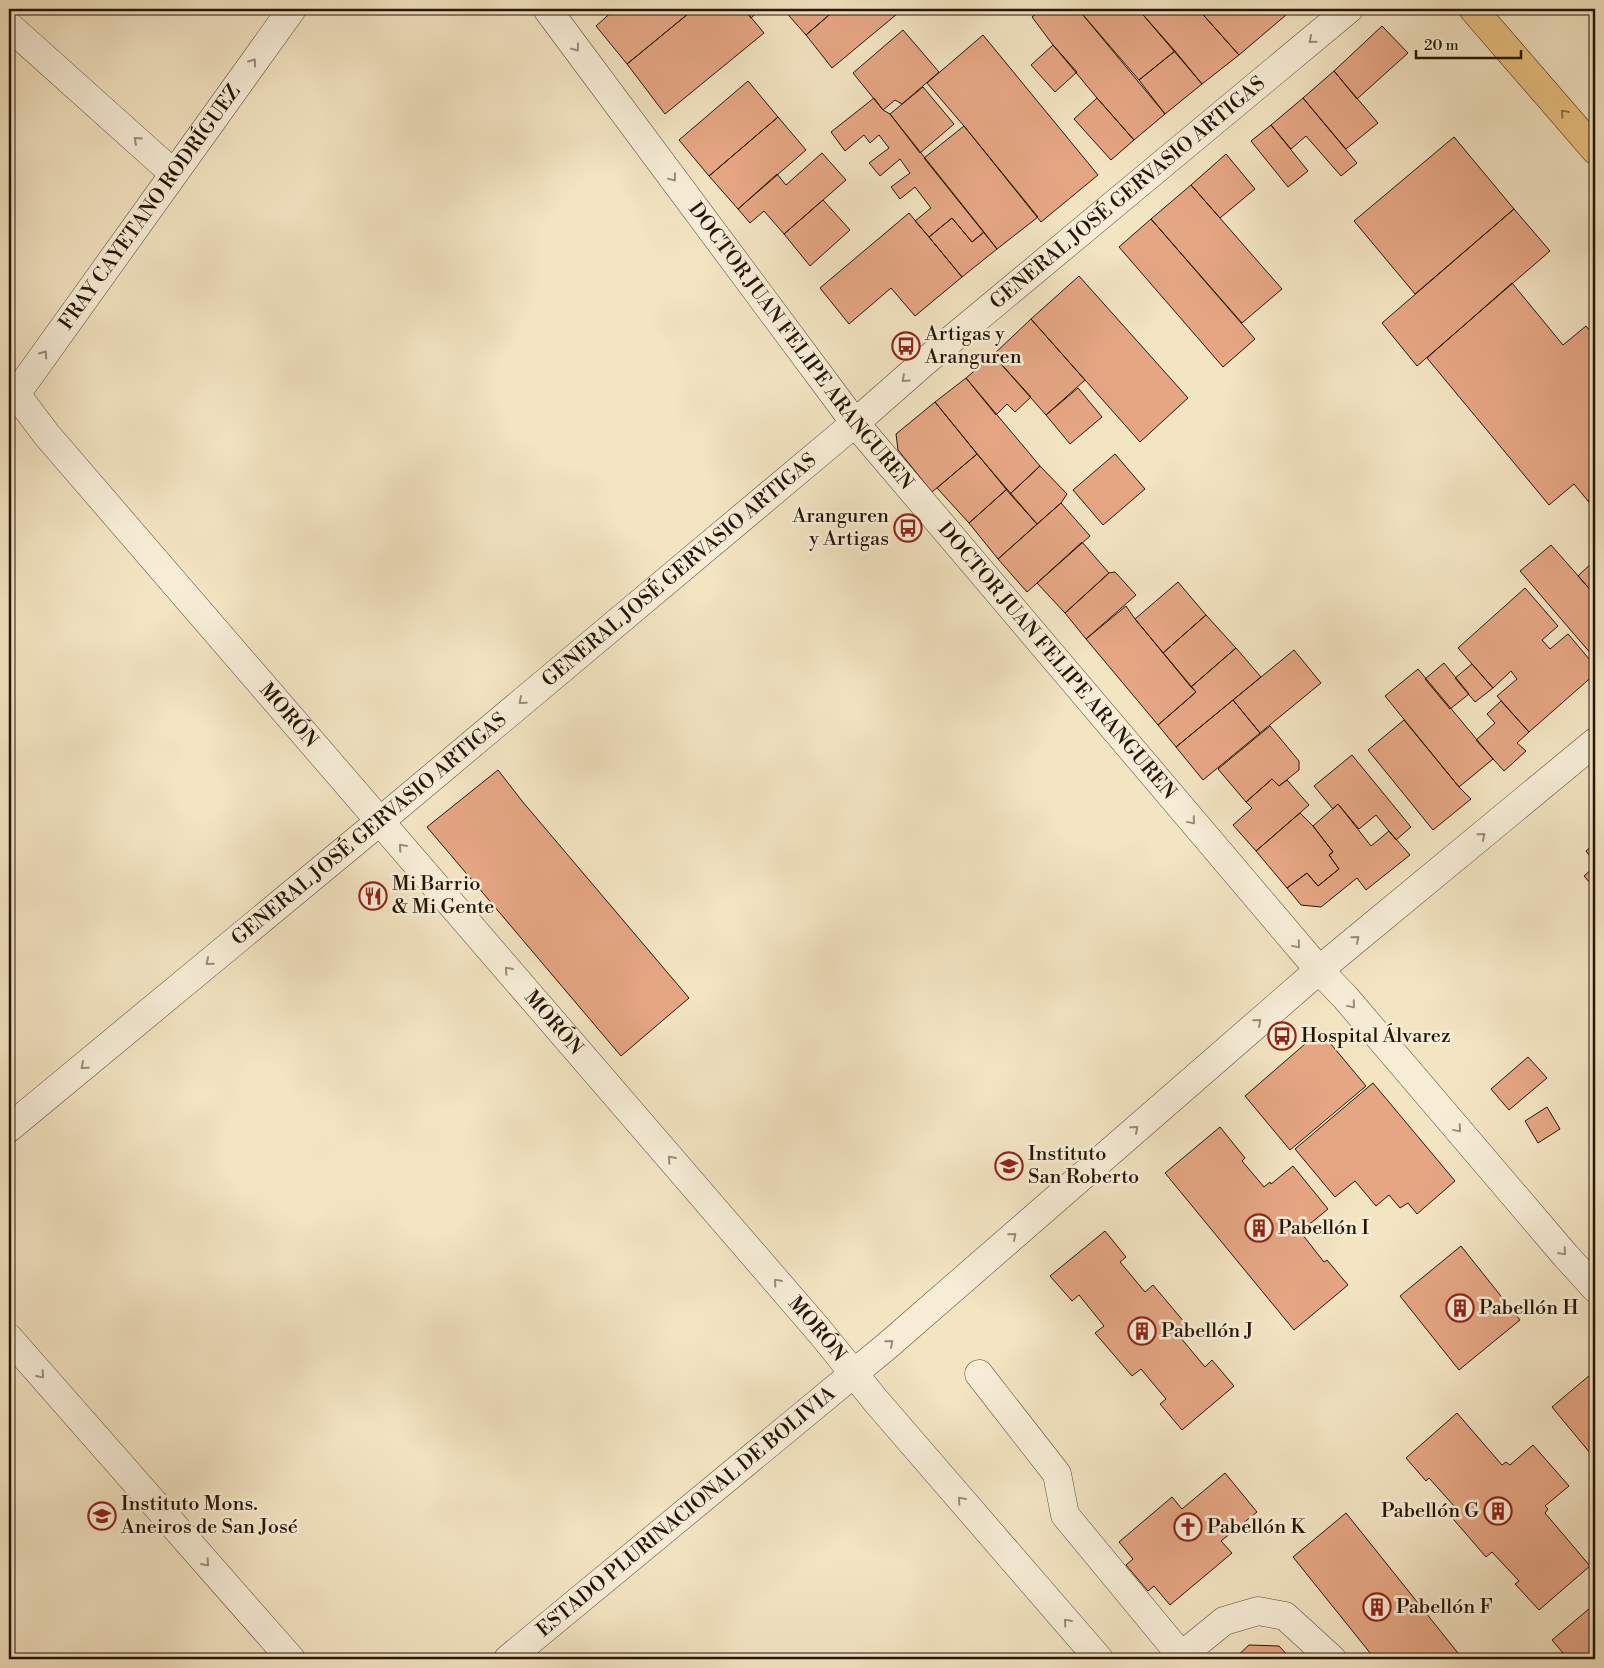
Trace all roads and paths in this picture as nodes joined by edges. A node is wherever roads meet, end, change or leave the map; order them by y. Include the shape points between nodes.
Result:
1 (292, 9) edge
2 (547, 9) edge
3 (1349, 9) edge
4 (1473, 9) edge
5 (9, 26) edge
6 (1595, 150) edge
7 (173, 173) junction
8 (11, 394) edge
9 (855, 423) junction
10 (1595, 742) edge
11 (379, 822) junction
12 (1319, 970) junction
13 (9, 1128) edge
14 (1595, 1288) edge
15 (9, 1338) edge
16 (853, 1374) junction
17 (979, 1374) dead end
18 (1182, 1658) edge
19 (291, 1659) edge
20 (508, 1659) edge
21 (1099, 1659) edge
22 (1332, 1659) edge

7 -> 1 street, FRAY CAYETANO RODRÍGUEZ
2 -> 9 street, DOCTOR JUAN FELIPE ARANGUREN
3 -> 9 street, GENERAL JOSÉ GERVASIO ARTIGAS
6 -> 4 main road
7 -> 5 street
8 -> 7 street, FRAY CAYETANO RODRÍGUEZ
8 - 11 street, MORÓN
9 -> 11 street, GENERAL JOSÉ GERVASIO ARTIGAS
9 -> 12 street, DOCTOR JUAN FELIPE ARANGUREN
12 -> 10 street, ESTADO PLURINACIONAL DE BOLIVIA
11 -> 13 street, GENERAL JOSÉ GERVASIO ARTIGAS
16 -> 11 street, MORÓN
12 -> 14 street, DOCTOR JUAN FELIPE ARANGUREN
16 -> 12 street, ESTADO PLURINACIONAL DE BOLIVIA
15 -> 19 street
16 - 20 street, ESTADO PLURINACIONAL DE BOLIVIA
21 -> 16 street, MORÓN
17 - 18 street via 1057,1474 1066,1515
18 - 22 street via 1224,1621 1258,1611 1285,1616

